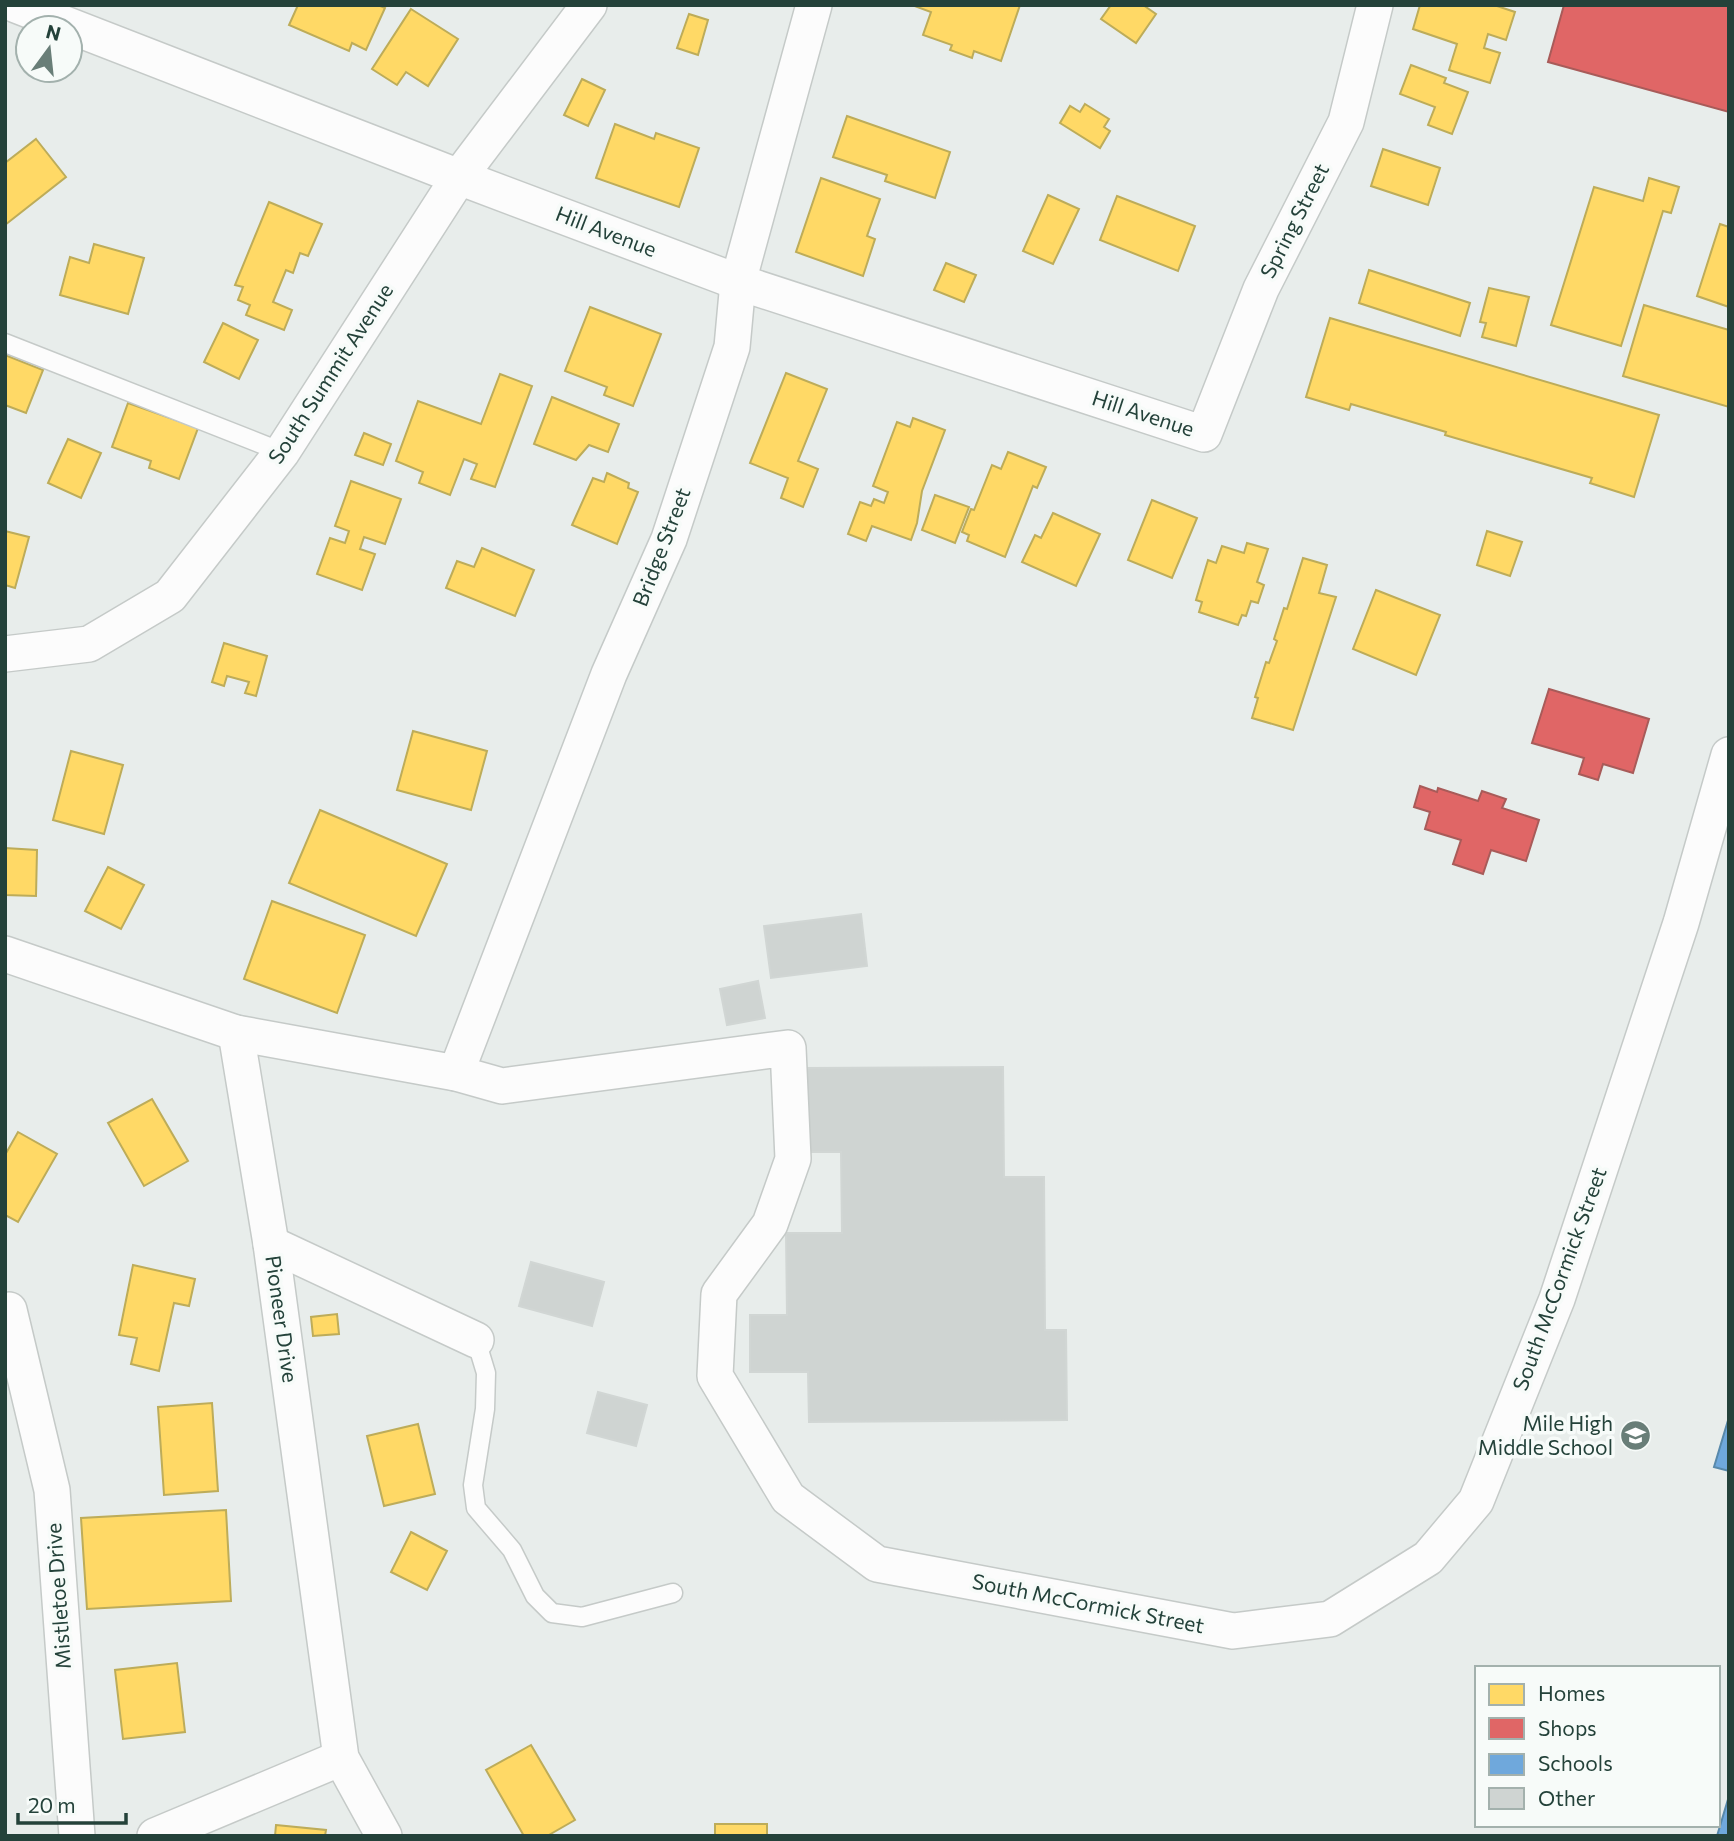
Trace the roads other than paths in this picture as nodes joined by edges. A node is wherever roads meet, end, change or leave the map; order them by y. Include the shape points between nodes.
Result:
1 (16, 5) edge
2 (589, 5) edge
3 (814, 5) edge
4 (1375, 5) edge
5 (459, 177) junction
6 (738, 282) junction
7 (5, 343) edge
8 (1204, 434) joint
9 (282, 452) junction
10 (6, 655) edge
11 (1729, 755) edge
12 (5, 954) edge
13 (236, 1033) junction
14 (456, 1073) junction
15 (271, 1244) junction
16 (9, 1310) dead end
17 (476, 1340) joint
18 (673, 1593) dead end
19 (341, 1758) junction
20 (77, 1836) edge
21 (155, 1836) edge
22 (384, 1836) edge

1 - 5 street, Hill Avenue
2 - 5 street, South Summit Avenue
3 - 6 street, Bridge Street
4 - 8 street, Spring Street via 1346,121 1261,289
5 - 6 street, Hill Avenue
5 - 9 street, South Summit Avenue
6 - 8 street, Hill Avenue
6 - 14 street, Bridge Street via 732,347 669,539 609,674
7 - 9 lane
9 - 10 street, South Summit Avenue via 170,596 89,643
11 - 14 street, South McCormick Street via 1681,923 1561,1287 1476,1501 1428,1558 1330,1619 1233,1632 877,1564 788,1498 715,1376 719,1294 770,1224 793,1159 788,1048 502,1086
12 - 13 street
13 - 14 street
13 - 15 street, Pioneer Drive
15 - 17 street
15 - 19 street, Pioneer Drive
16 - 20 street, Mistletoe Drive via 52,1490
17 - 18 lane via 486,1373 473,1485 476,1508 512,1550 535,1595 552,1613 582,1617
19 - 21 street
19 - 22 street, Pioneer Drive

